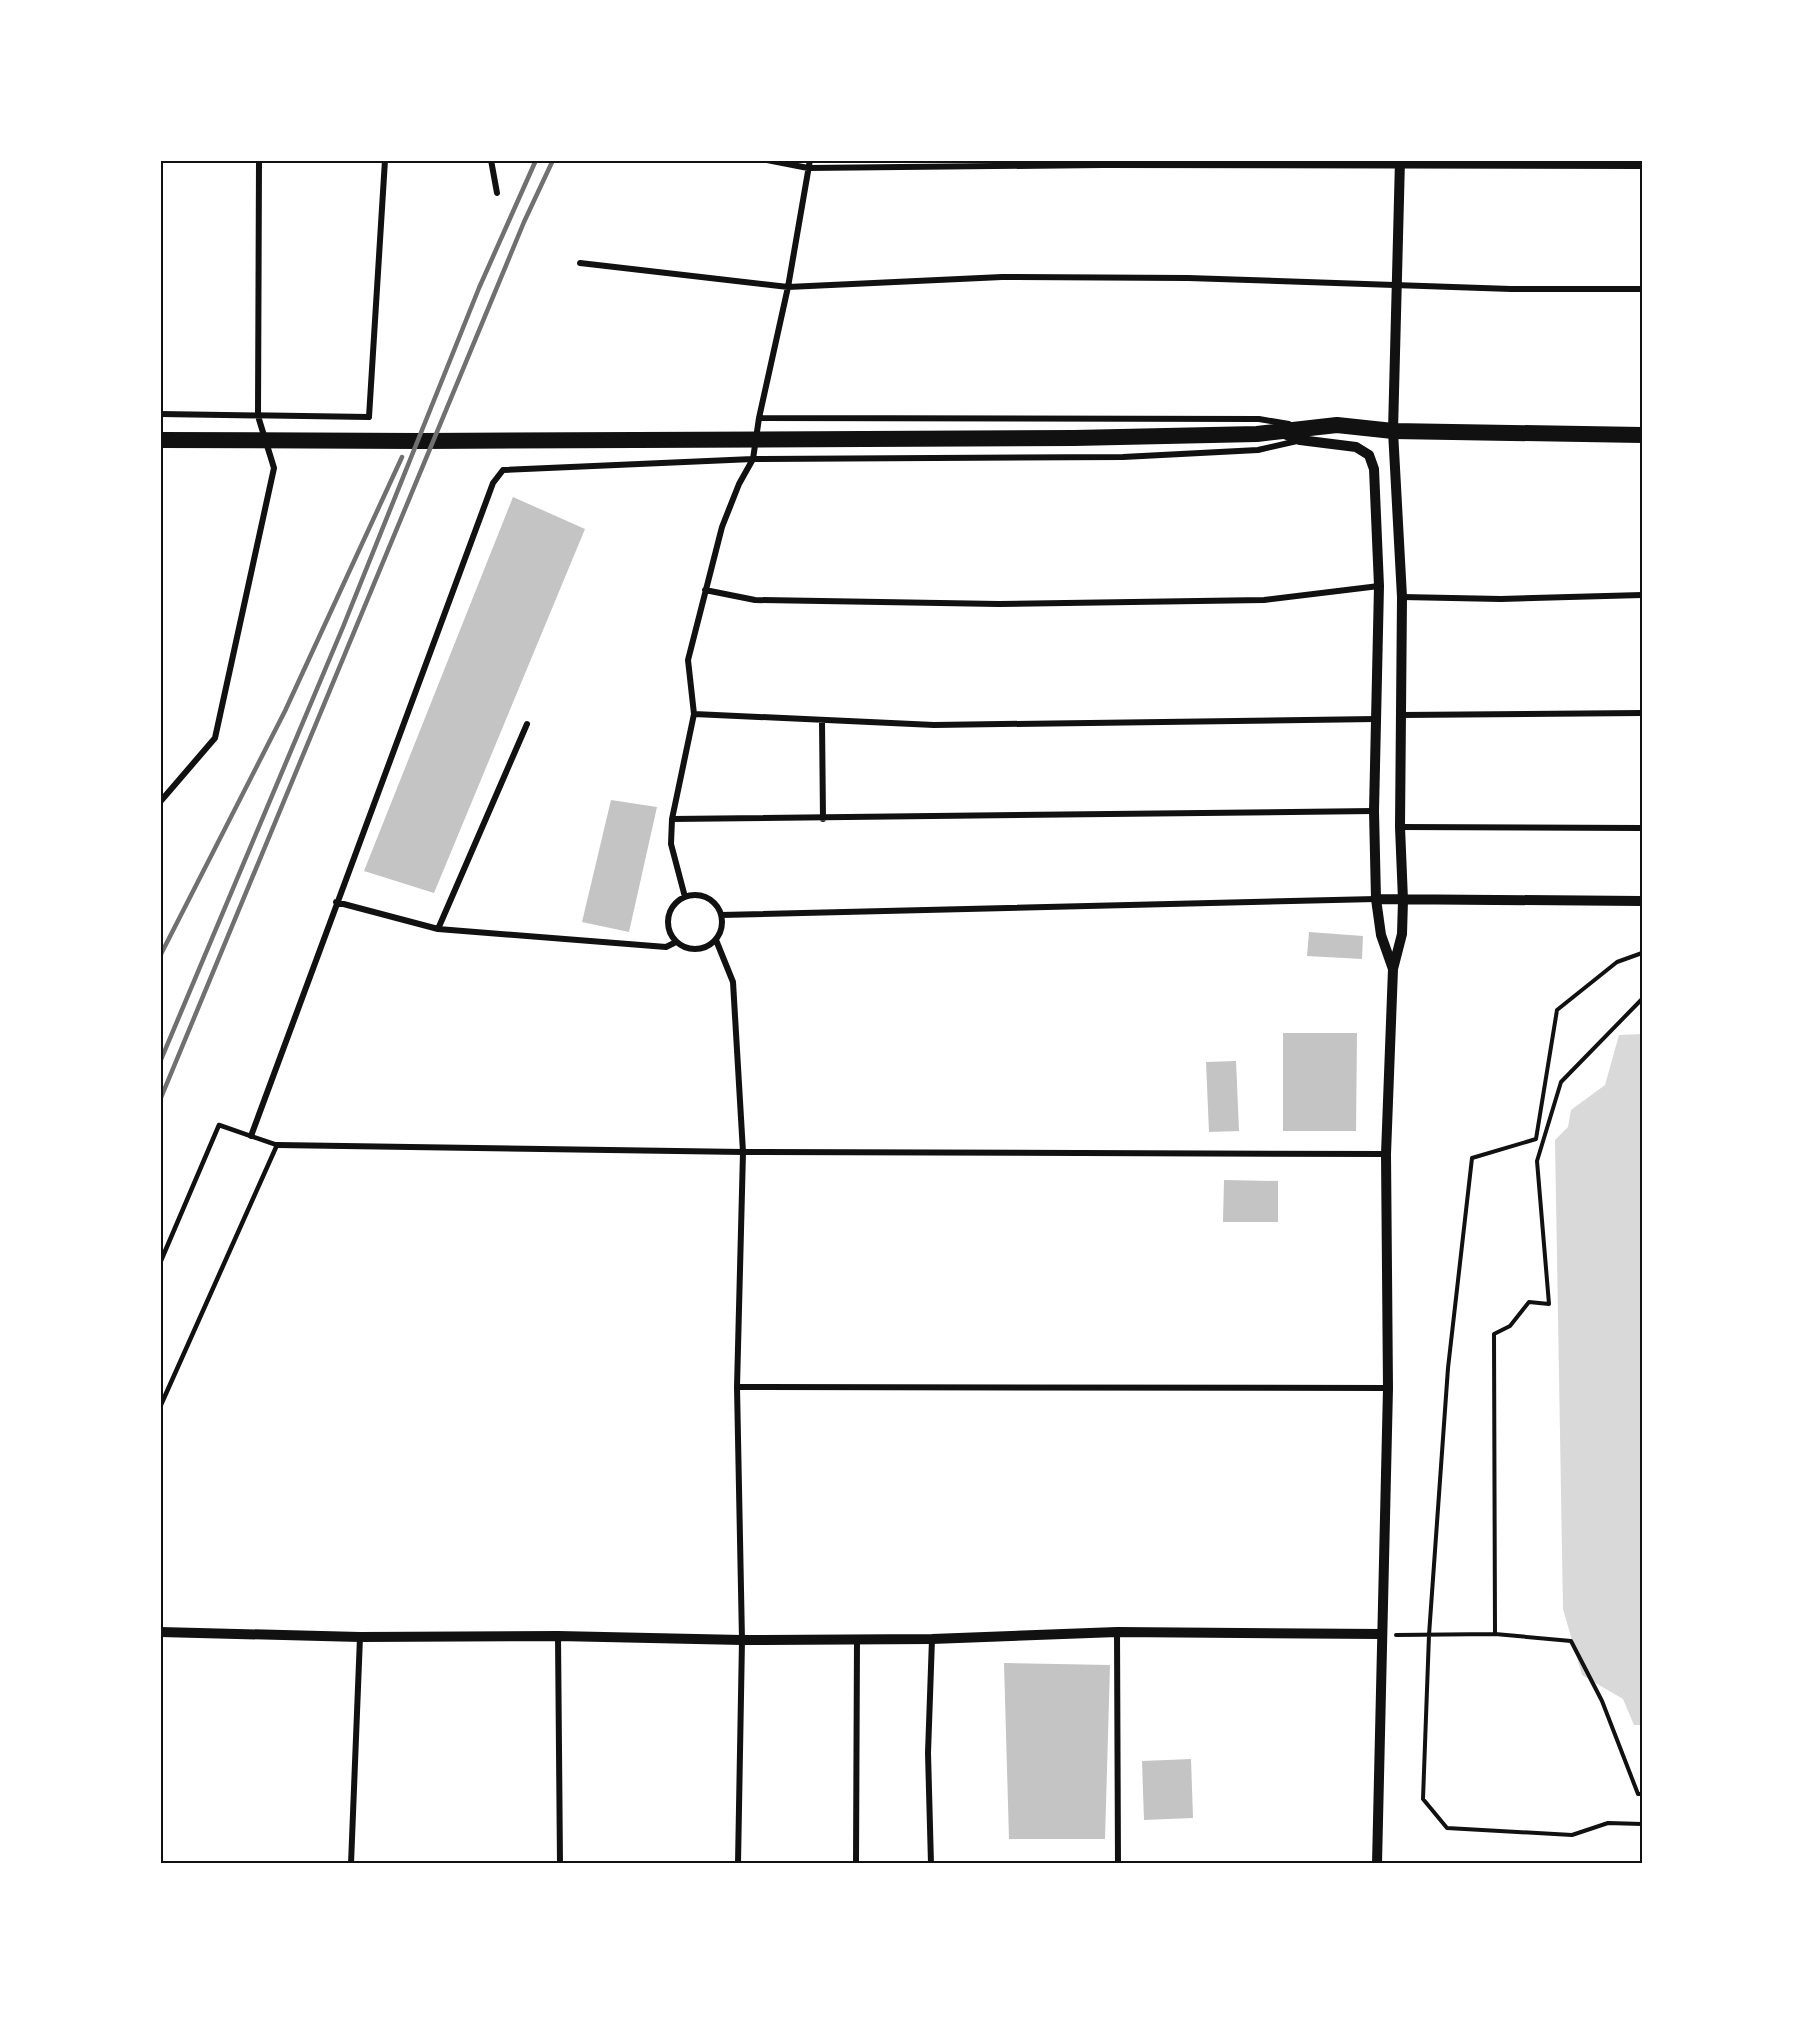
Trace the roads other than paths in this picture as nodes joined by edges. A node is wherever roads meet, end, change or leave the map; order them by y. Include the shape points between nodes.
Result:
1 (259, 160) edge
2 (385, 160) edge
3 (491, 160) edge
4 (767, 160) edge
5 (810, 160) edge
6 (1400, 163) edge
7 (1642, 166) edge
8 (808, 168) junction
9 (497, 193) dead end
10 (580, 263) dead end
11 (1397, 284) junction
12 (788, 287) junction
13 (1642, 289) edge
14 (160, 414) edge
15 (258, 416) junction
16 (759, 418) junction
17 (1393, 431) junction
18 (1300, 434) junction
19 (1642, 435) edge
20 (160, 440) edge
21 (753, 459) junction
22 (1379, 586) junction
23 (705, 590) junction
24 (1642, 595) edge
25 (1402, 597) junction
26 (1642, 713) edge
27 (694, 714) junction
28 (1401, 715) junction
29 (1376, 719) junction
30 (822, 721) junction
31 (527, 724) dead end
32 (160, 801) edge
33 (1374, 812) junction
34 (672, 819) junction
35 (823, 819) junction
36 (1400, 827) junction
37 (1642, 828) edge
38 (685, 897) junction
39 (1376, 899) junction
40 (1403, 900) junction
41 (1642, 901) edge
42 (336, 902) junction
43 (722, 915) junction
44 (438, 929) junction
45 (716, 940) junction
46 (676, 942) junction
47 (1393, 969) junction
48 (251, 1136) junction
49 (277, 1145) junction
50 (743, 1152) junction
51 (1386, 1154) junction
52 (160, 1263) edge
53 (737, 1387) junction
54 (1388, 1388) junction
55 (160, 1407) edge
56 (160, 1632) edge
57 (1117, 1632) junction
58 (1382, 1634) junction
59 (558, 1635) junction
60 (360, 1637) junction
61 (857, 1639) junction
62 (932, 1639) junction
63 (742, 1640) junction
64 (351, 1863) edge
65 (560, 1863) edge
66 (738, 1863) edge
67 (856, 1863) edge
68 (930, 1863) edge
69 (1118, 1863) edge
70 (1377, 1863) edge

1 - 15 street
2 - 15 street via 369,417
3 - 9 street
4 - 8 street
5 - 8 street
6 - 7 street
6 - 8 street
6 - 11 street
8 - 12 street
10 - 12 street
11 - 12 street via 1002,278
11 - 13 street
11 - 17 street
12 - 16 street
14 - 15 street
15 - 32 street via 274,468 215,738
16 - 18 street via 1259,419
16 - 21 street
17 - 18 highway via 1337,425
17 - 19 highway
17 - 25 street
18 - 20 highway via 860,440
18 - 21 street via 1258,450 1123,457
18 - 22 street via 1356,447 1369,455 1374,469
21 - 23 street via 722,527
21 - 42 street via 503,470 493,483
22 - 23 street via 1264,600 999,604 755,600
22 - 29 street
23 - 27 street via 688,660
24 - 25 street
25 - 28 street
26 - 28 street
27 - 30 street
27 - 34 street
28 - 36 street
29 - 30 street via 934,725
29 - 33 street
30 - 35 street
31 - 44 street
33 - 35 street
33 - 39 street
34 - 35 street
34 - 38 street via 671,844
36 - 37 street
36 - 40 street
38 - 43 street via 694,895 711,900
38 - 46 street via 669,917 668,926
39 - 40 street
39 - 43 street
39 - 47 street via 1381,935
40 - 41 street
40 - 47 street via 1402,934
42 - 44 street
42 - 48 street
43 - 45 street via 723,924
44 - 46 street via 666,947
45 - 46 street via 701,949
45 - 50 street via 733,982
47 - 51 street
48 - 49 lane
48 - 52 lane via 219,1125
49 - 50 street
49 - 55 lane
50 - 51 street
50 - 53 street
51 - 54 street
53 - 54 street
53 - 63 street
54 - 58 street
56 - 60 street
57 - 58 street
57 - 62 street
57 - 69 street
58 - 70 street
59 - 60 street
59 - 63 street
59 - 65 street
60 - 64 street
61 - 62 street
61 - 63 street
61 - 67 street
62 - 68 street
63 - 66 street

